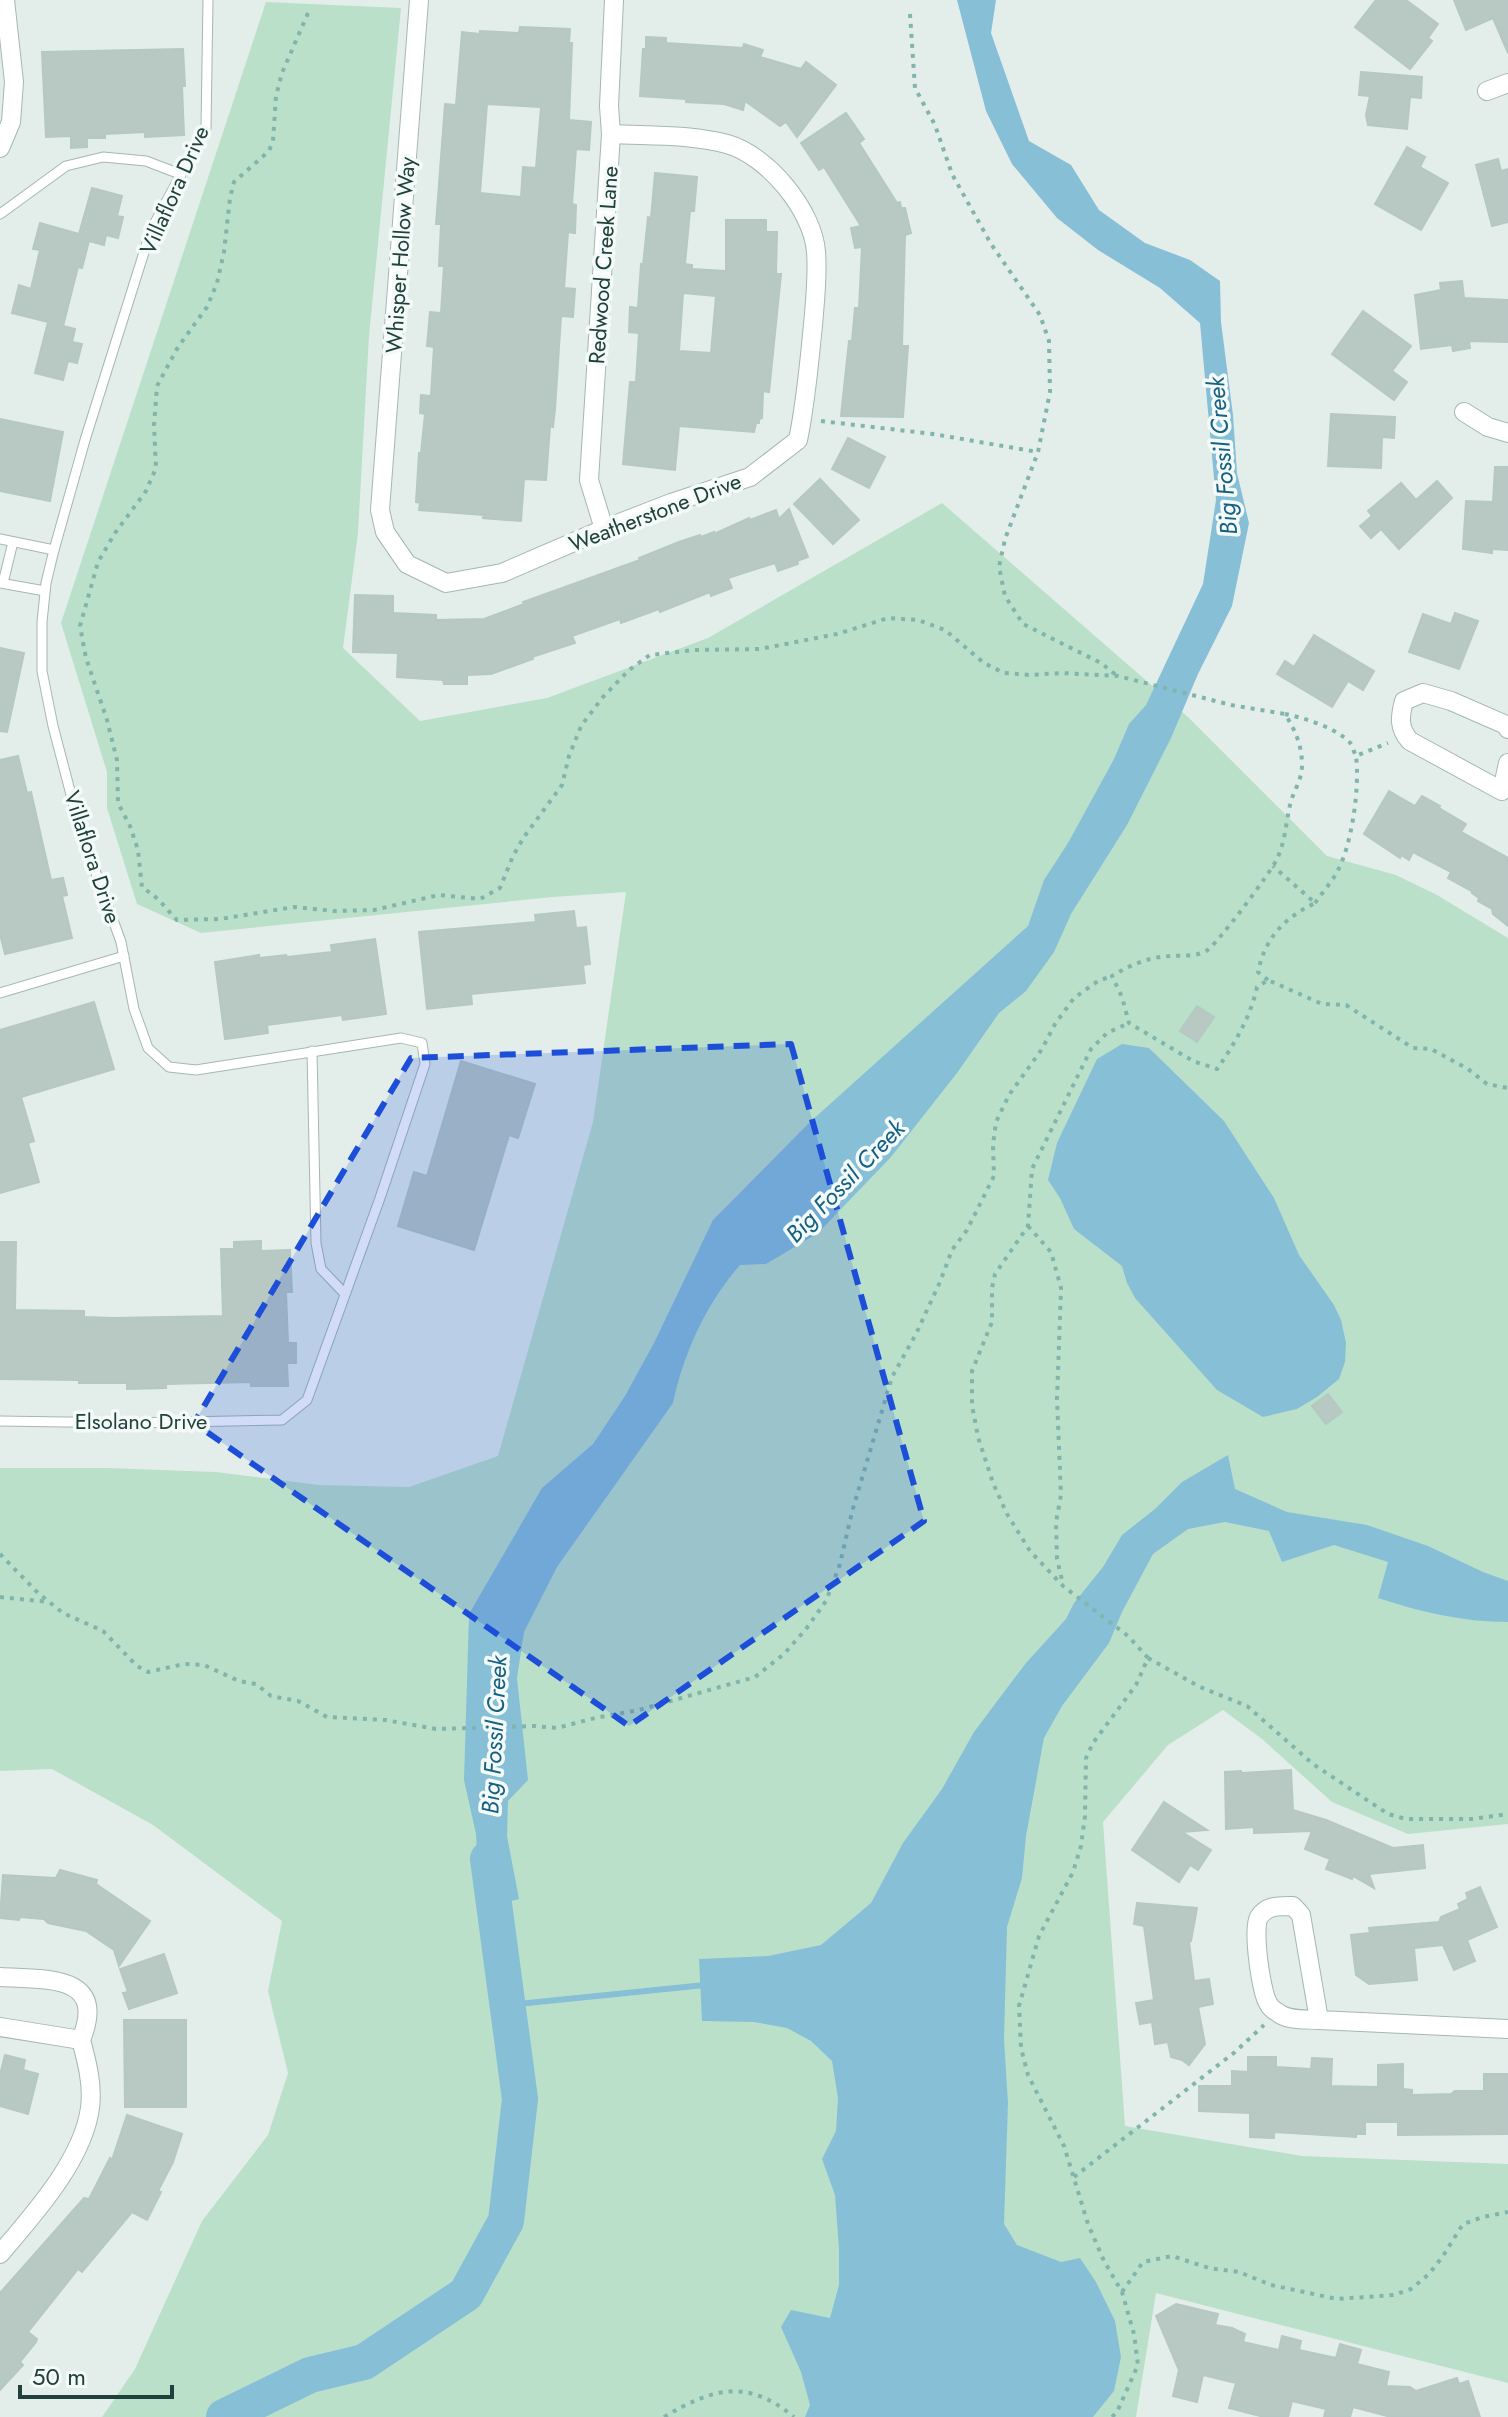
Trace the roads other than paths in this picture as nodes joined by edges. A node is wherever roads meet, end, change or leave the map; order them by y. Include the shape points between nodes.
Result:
1 (5, 0) edge
2 (208, 0) edge
3 (419, 0) edge
4 (614, 0) edge
5 (1508, 83) edge
6 (1487, 91) dead end
7 (611, 134) junction
8 (0, 148) edge
9 (180, 174) junction
10 (0, 214) edge
11 (1464, 412) dead end
12 (1508, 433) edge
13 (380, 510) joint
14 (604, 529) junction
15 (0, 539) edge
16 (13, 542) junction
17 (54, 550) junction
18 (2, 583) edge
19 (45, 591) junction
20 (1508, 729) edge
21 (1508, 763) edge
22 (1505, 793) edge
23 (124, 956) junction
24 (0, 993) edge
25 (312, 1051) junction
26 (345, 1294) junction
27 (282, 1420) joint
28 (0, 1421) edge
29 (0, 1977) edge
30 (1319, 2020) junction
31 (0, 2027) edge
32 (1508, 2029) edge
33 (81, 2040) junction
34 (0, 2254) edge

1 - 8 street via 14,82 11,122
2 - 9 lane, Villaflora Drive via 206,128
3 - 13 street, Whisper Hollow Way
4 - 7 street, Redwood Creek Lane
5 - 6 street
7 - 14 street, Redwood Creek Lane via 589,480
7 - 14 street, Weatherstone Drive via 695,138 759,159 795,200 812,234 816,287 798,440 750,477
9 - 10 lane via 146,161 103,157 66,166
9 - 17 lane, Villaflora Drive via 151,230
11 - 12 street
13 - 14 street, Weatherstone Drive via 385,532 407,564 446,583 502,573
15 - 16 lane
16 - 17 lane
16 - 18 lane
17 - 19 lane, Villaflora Drive
18 - 19 lane
19 - 23 lane, Villaflora Drive via 42,671 53,726 80,829
20 - 22 street via 1481,713 1423,693 1404,701 1400,716 1410,741
21 - 22 street
23 - 24 lane
23 - 25 lane, Villaflora Drive via 148,1048 169,1067 196,1070
25 - 26 lane via 316,1243 321,1269
25 - 26 lane, Villaflora Drive via 401,1038 422,1043 425,1064
26 - 27 lane, Villaflora Drive via 307,1400
27 - 28 lane, Elsolano Drive
29 - 33 street via 72,1986 87,2005 89,2021
30 - 30 street via 1279,2014 1268,2003 1256,1926 1271,1907 1293,1906 1301,1915
30 - 32 street
31 - 33 street
33 - 34 street via 91,2092 84,2134 71,2164

